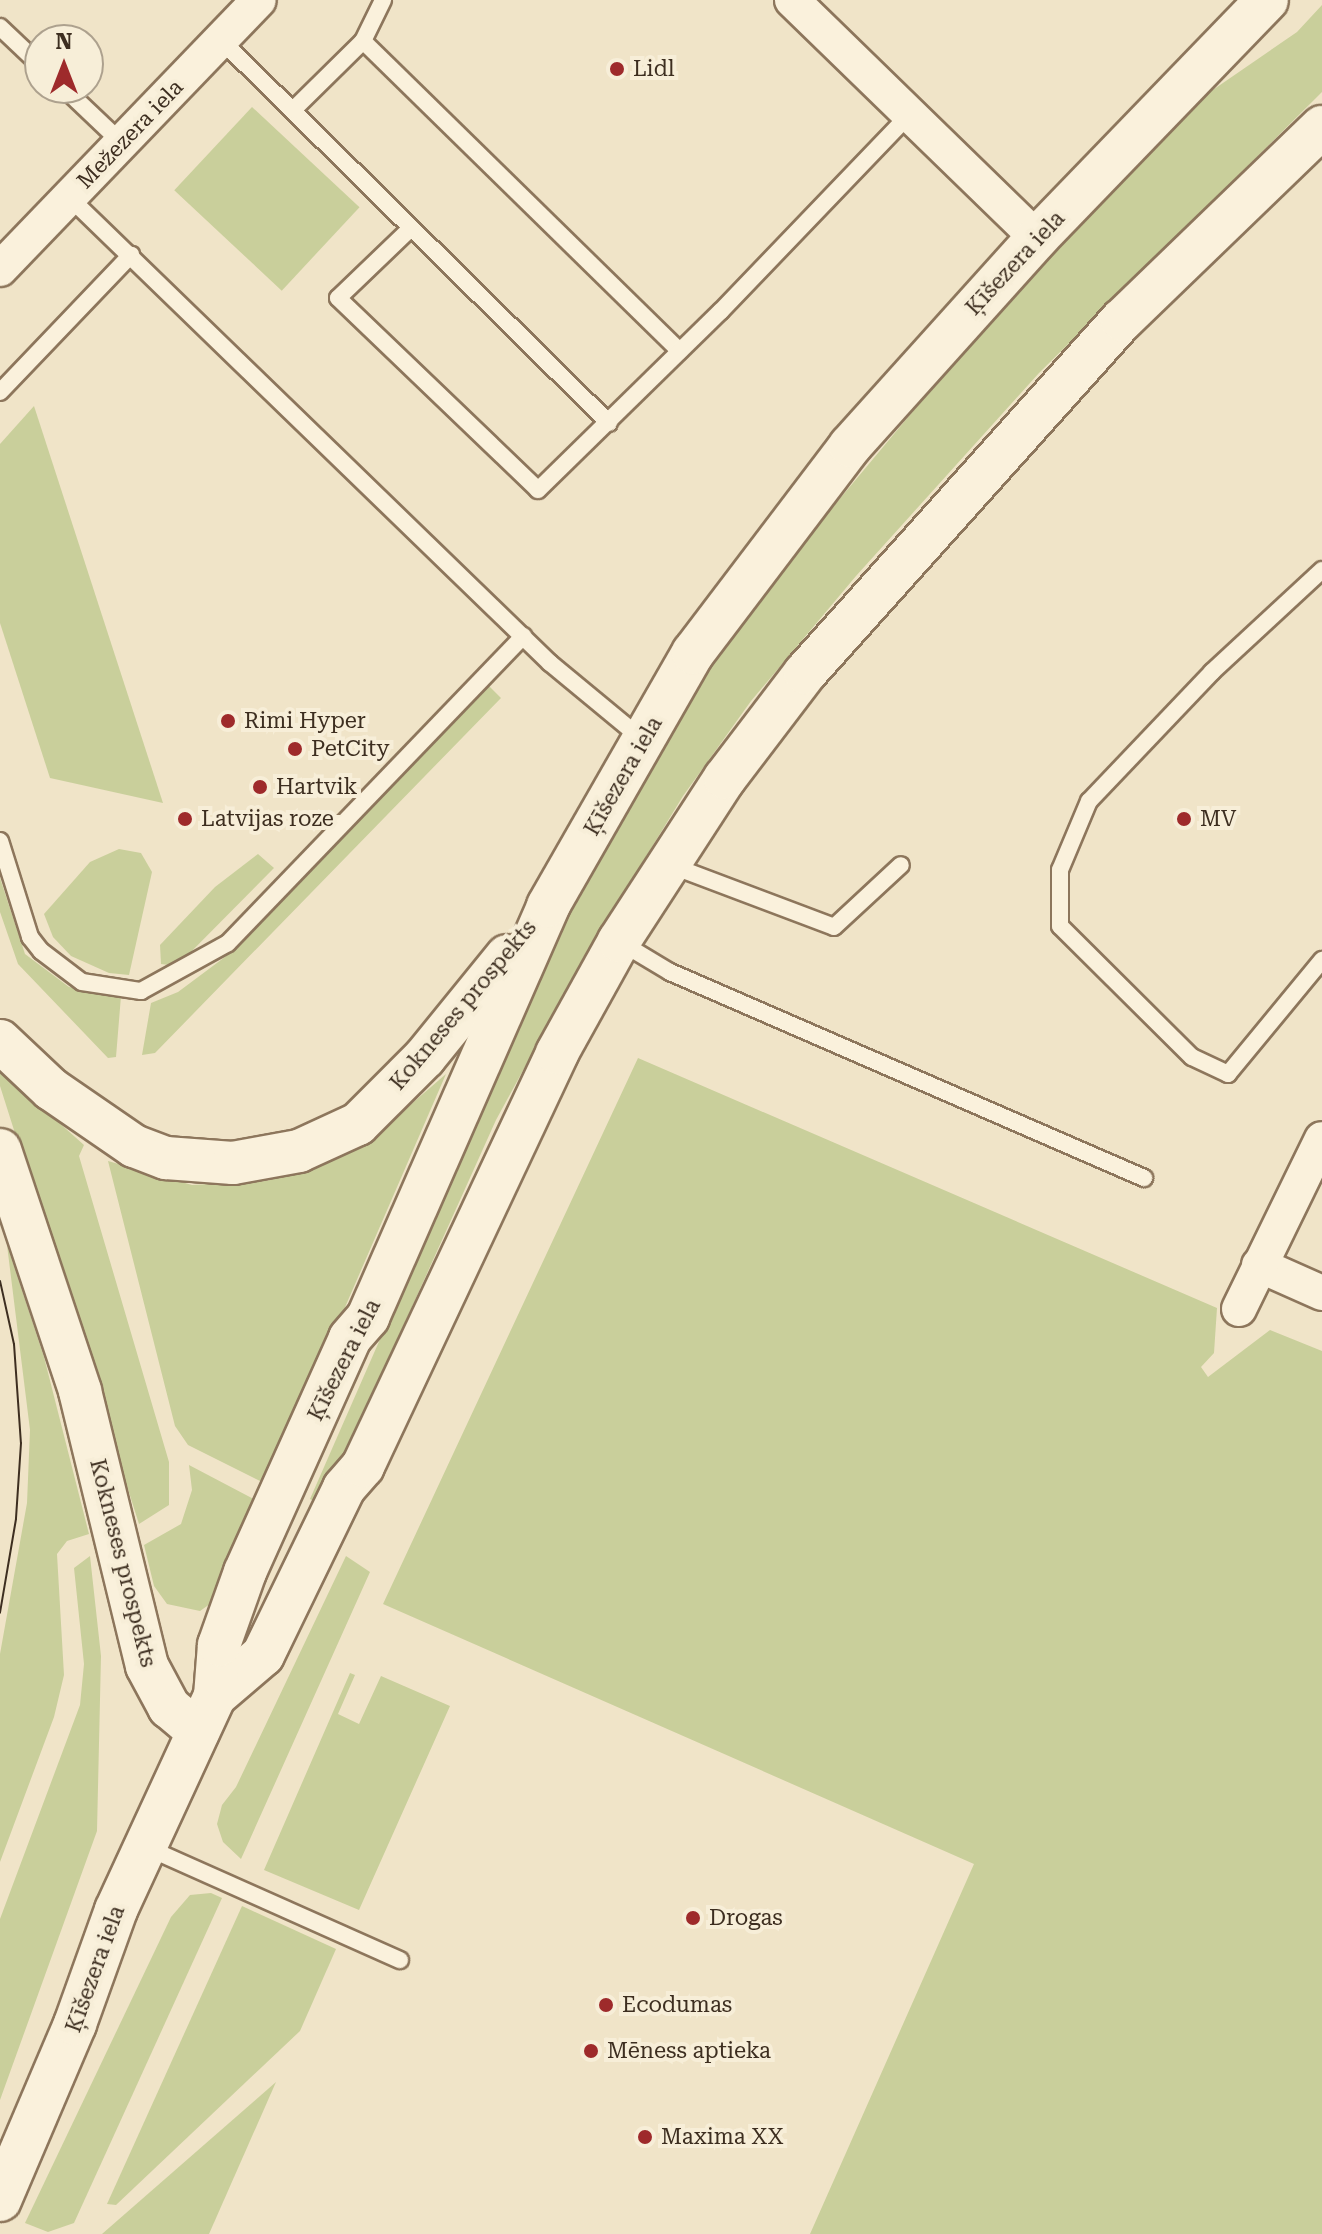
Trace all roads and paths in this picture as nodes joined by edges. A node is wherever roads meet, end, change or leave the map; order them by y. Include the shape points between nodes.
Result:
1 (259, 0) edge
2 (383, 0) edge
3 (792, 0) edge
4 (1267, 0) edge
5 (0, 27) edge
6 (221, 40) junction
7 (363, 41) junction
8 (24, 50) edge
9 (81, 104) edge
10 (293, 110) junction
11 (910, 114) junction
12 (1322, 127) edge
13 (122, 143) junction
14 (69, 197) junction
15 (411, 228) junction
16 (1037, 238) junction
17 (131, 255) junction
18 (0, 269) edge
19 (680, 351) junction
20 (0, 392) edge
21 (609, 423) junction
22 (1322, 570) edge
23 (523, 636) junction
24 (643, 740) junction
25 (0, 841) edge
26 (668, 864) junction
27 (901, 865) dead end
28 (548, 906) junction
29 (619, 941) junction
30 (1322, 960) edge
31 (0, 1041) edge
32 (1322, 1139) edge
33 (0, 1150) edge
34 (1144, 1178) dead end
35 (1259, 1265) junction
36 (1322, 1293) edge
37 (1239, 1309) dead end
38 (207, 1714) junction
39 (144, 1847) junction
40 (400, 1960) dead end
41 (0, 2200) edge

1 - 6 street, Mežezera iela
2 - 7 lane
3 - 11 street
4 - 16 street, Ķīšezera iela
5 - 8 lane
6 - 10 lane
6 - 13 street, Mežezera iela
7 - 10 lane
7 - 19 lane
9 - 13 lane
10 - 15 lane
11 - 16 street
11 - 19 lane
12 - 26 street, Ķīšezera iela via 1122,320 805,673
13 - 14 street, Mežezera iela
14 - 17 lane
14 - 18 street, Mežezera iela
15 - 21 lane
15 - 21 lane via 338,298 538,490
16 - 24 street, Ķīšezera iela via 850,446 693,653
17 - 20 lane
17 - 23 lane
19 - 21 lane
22 - 30 lane via 1212,672 1089,801 1060,870 1060,926 1192,1057 1228,1074
23 - 24 lane
23 - 25 lane via 228,943 141,991 82,982 30,937
24 - 28 street, Ķīšezera iela
26 - 27 lane via 834,927
26 - 29 street, Ķīšezera iela
28 - 31 street, Kokneses prospekts via 425,1057 358,1124 299,1151 233,1163 166,1158 134,1146 51,1089
28 - 38 street, Ķīšezera iela via 368,1317 350,1338 245,1572 219,1645
29 - 34 lane via 670,972
29 - 38 street, Ķīšezera iela via 557,1053 363,1466 344,1488 263,1655
32 - 35 street
33 - 38 street, Kokneses prospekts via 80,1391 147,1666 169,1707
35 - 36 street
35 - 37 street
38 - 39 street, Ķīšezera iela
39 - 40 lane
39 - 41 street, Ķīšezera iela

